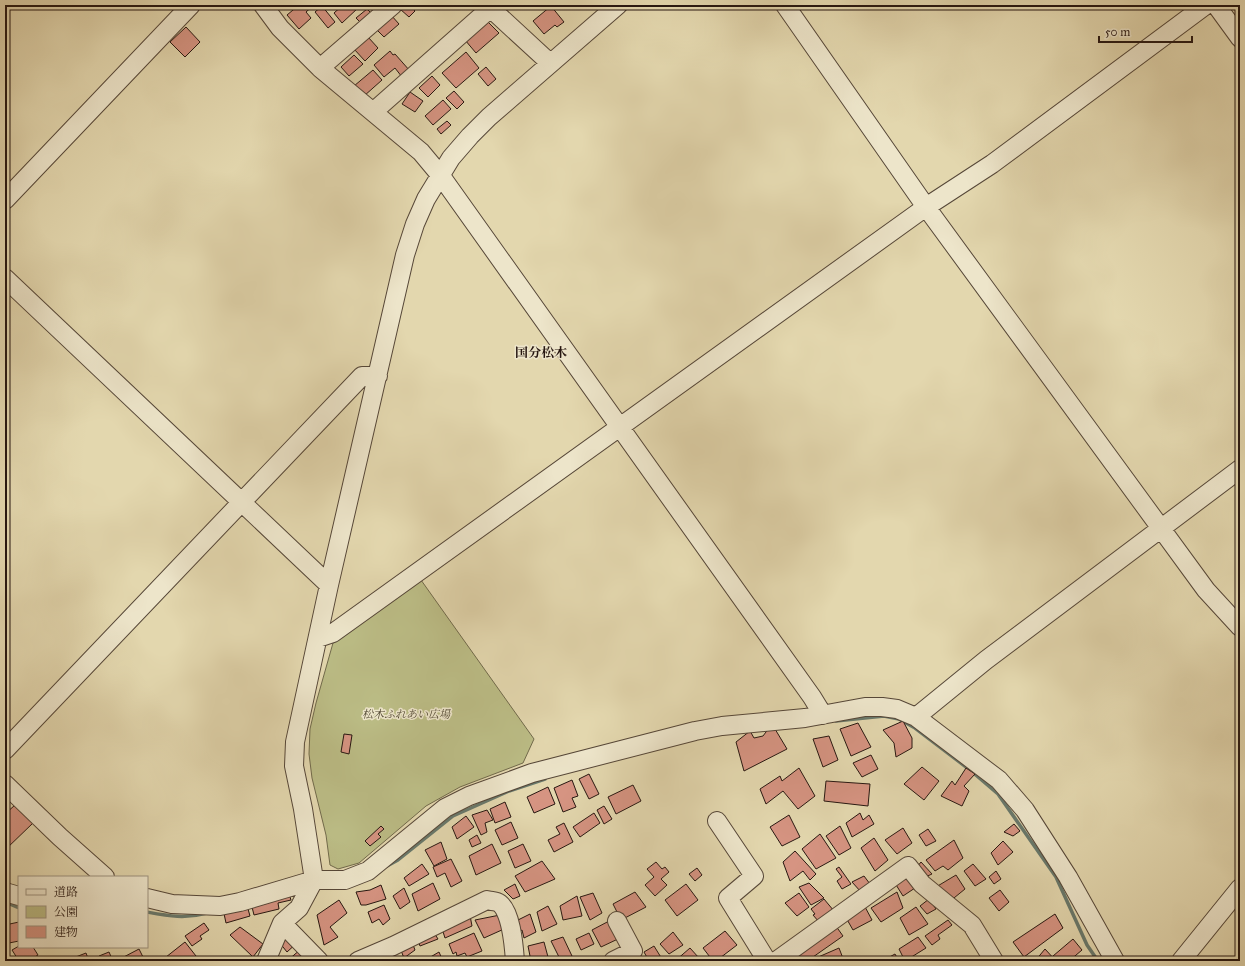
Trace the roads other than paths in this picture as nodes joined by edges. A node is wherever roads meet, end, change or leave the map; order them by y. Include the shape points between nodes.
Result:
1 (191, 5) edge
2 (262, 5) edge
3 (393, 5) edge
4 (618, 5) edge
5 (786, 5) edge
6 (1206, 5) edge
7 (1216, 5) edge
8 (491, 6) edge
9 (1240, 38) edge
10 (550, 63) junction
11 (320, 68) junction
12 (373, 112) junction
13 (441, 176) junction
14 (5, 200) edge
15 (926, 207) junction
16 (5, 278) edge
17 (378, 376) junction
18 (620, 428) junction
19 (1240, 469) edge
20 (242, 503) junction
21 (1161, 528) junction
22 (329, 585) junction
23 (1240, 627) edge
24 (318, 638) junction
25 (823, 715) junction
26 (916, 717) junction
27 (5, 750) edge
28 (5, 784) edge
29 (717, 821) dead end
30 (104, 876) edge
31 (314, 880) junction
32 (1240, 888) edge
33 (5, 892) edge
34 (18, 896) edge
35 (148, 898) edge
36 (617, 921) dead end
37 (282, 923) junction
38 (778, 960) edge
39 (266, 961) edge
40 (319, 961) edge
41 (358, 961) edge
42 (515, 961) edge
43 (613, 961) edge
44 (994, 961) edge
45 (1115, 961) edge
46 (1181, 961) edge

1 - 14 street
2 - 11 street via 280,28
3 - 11 street
4 - 10 street
5 - 15 street
6 - 15 street via 992,164
7 - 9 street
8 - 10 street
8 - 12 street
10 - 13 street via 470,136 451,158
11 - 12 street
12 - 13 street via 421,152
13 - 17 street via 426,199 405,255
13 - 18 street
15 - 18 street
15 - 21 street
16 - 20 street
17 - 20 street via 362,376
17 - 22 street
18 - 24 street via 333,633
18 - 25 street
19 - 21 street
20 - 22 street
20 - 27 street
21 - 23 street via 1206,590
21 - 26 street via 993,655
22 - 24 street
24 - 31 street via 294,755
25 - 26 street via 865,707 882,707 897,709
25 - 31 street via 695,730 532,773 445,808 368,871 345,880
26 - 45 street via 998,780 1025,810 1068,877
28 - 30 street
29 - 38 street via 754,876 728,898
31 - 35 street via 220,906 172,904
31 - 37 street via 299,908
32 - 46 street
33 - 34 street
36 - 43 street via 633,951
37 - 39 street
37 - 40 street
38 - 44 street via 908,866 922,884 972,926
41 - 42 street via 487,900 498,902 505,909 513,936

